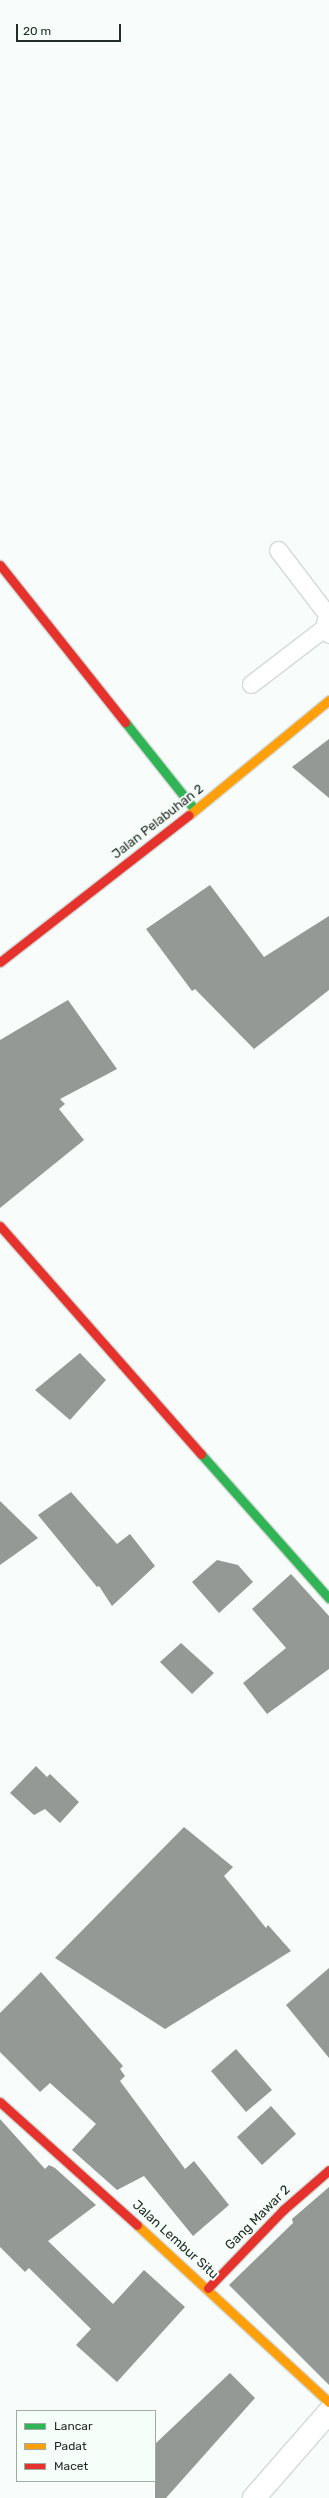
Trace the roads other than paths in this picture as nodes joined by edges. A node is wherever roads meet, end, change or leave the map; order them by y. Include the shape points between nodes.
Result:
1 (278, 550) dead end
2 (0, 565) edge
3 (327, 631) edge
4 (250, 684) dead end
5 (329, 700) edge
6 (195, 810) junction
7 (0, 962) edge
8 (0, 1226) edge
9 (329, 1598) edge
10 (0, 2102) edge
11 (329, 2170) edge
12 (208, 2288) junction
13 (329, 2402) edge
14 (329, 2412) edge
15 (254, 2498) edge

1 - 3 lane via 327,614
2 - 6 street
3 - 4 lane
5 - 6 street, Jalan Pelabuhan 2
6 - 7 street, Jalan Pelabuhan 2
8 - 9 street
10 - 12 street, Jalan Lembur Situ
11 - 12 street, Gang Mawar 2 via 283,2210
12 - 13 street, Jalan Lembur Situ
14 - 15 street

